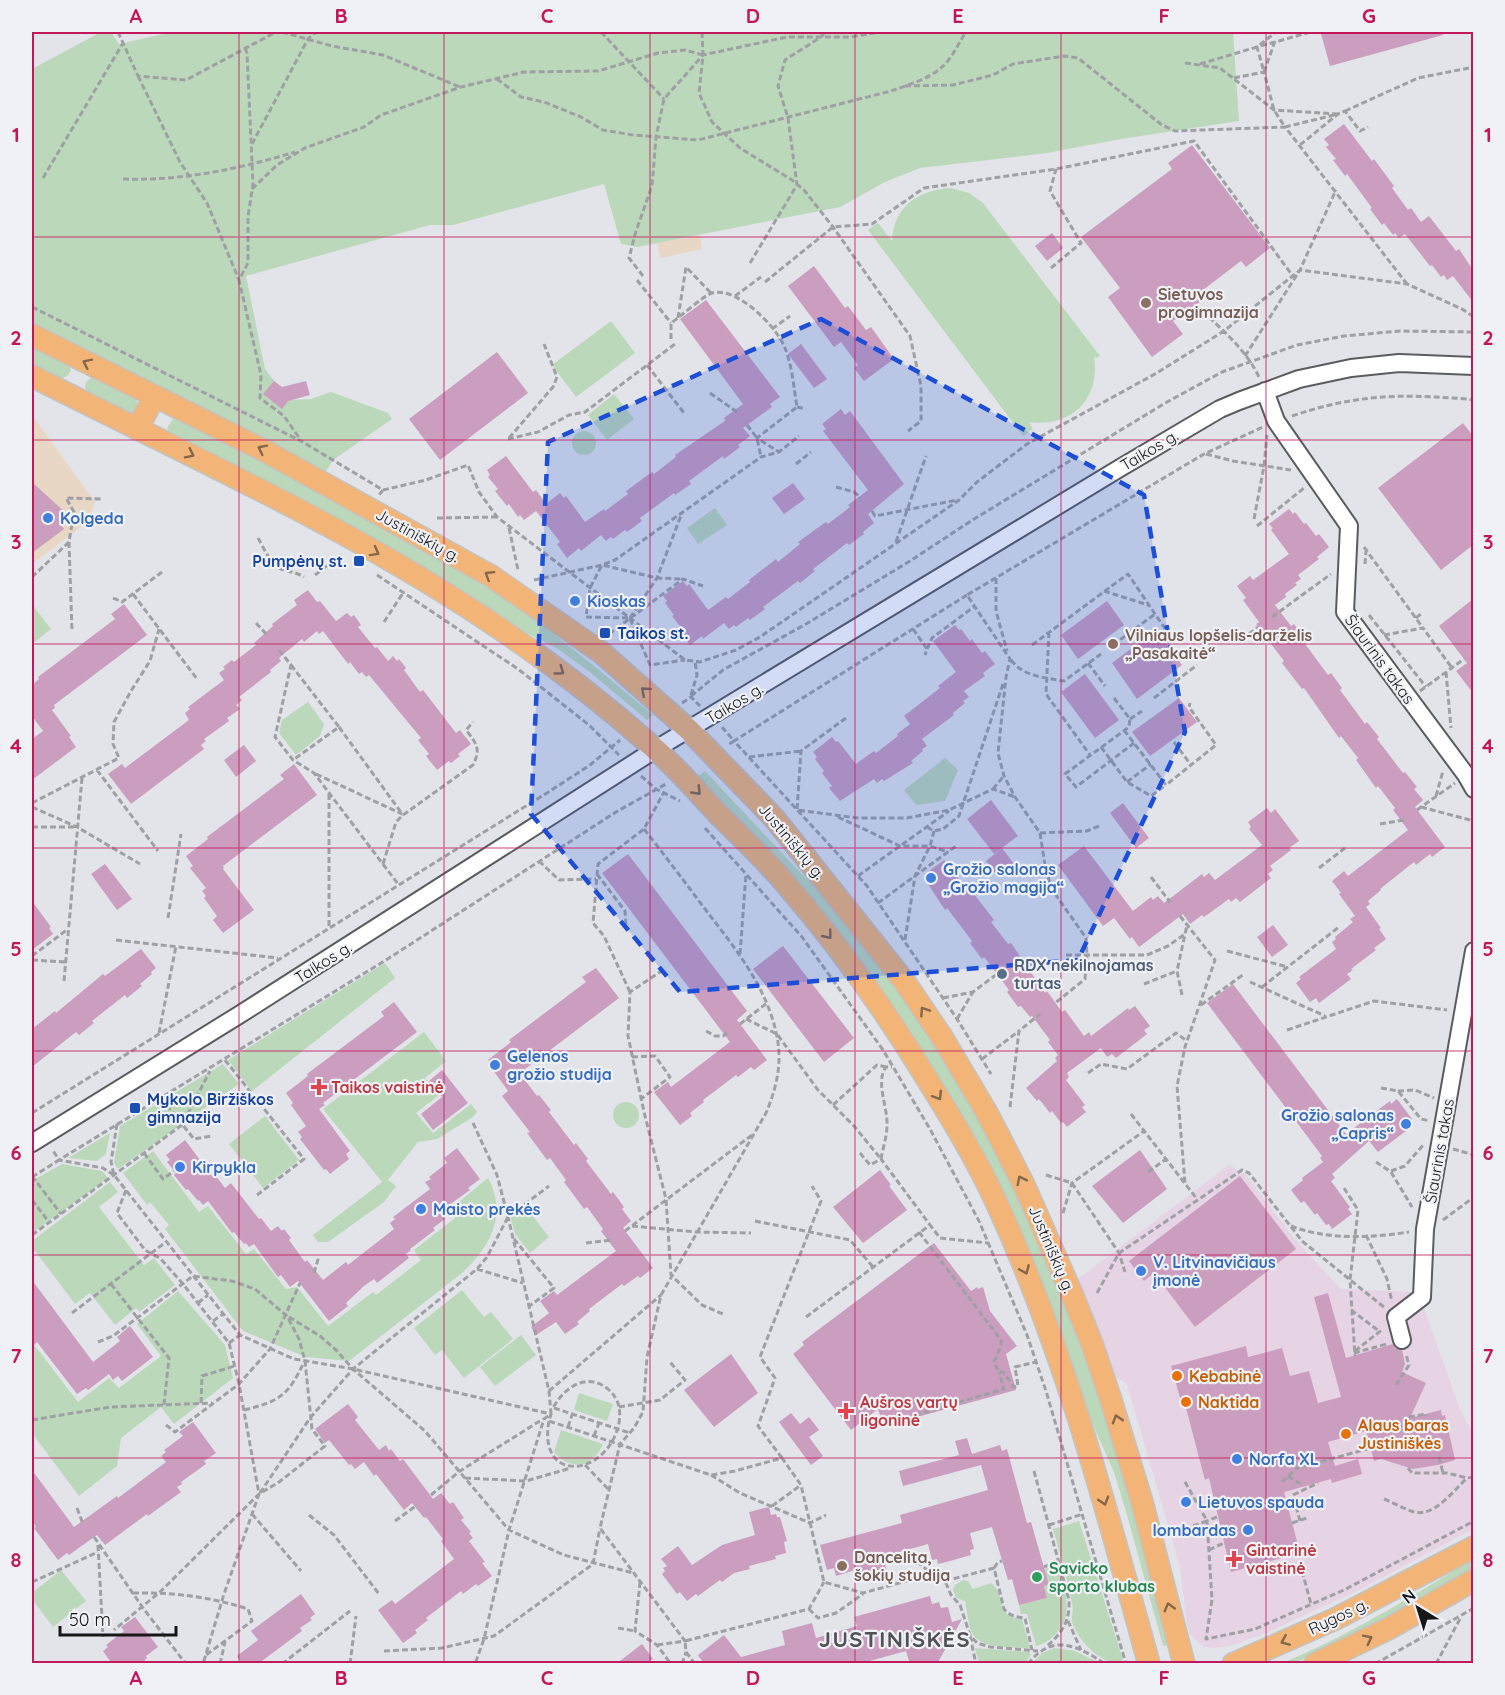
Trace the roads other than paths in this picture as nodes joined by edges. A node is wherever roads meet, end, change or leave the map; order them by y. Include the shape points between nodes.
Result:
1 (32, 335) edge
2 (1473, 366) edge
3 (32, 376) edge
4 (1265, 391) junction
5 (155, 396) junction
6 (137, 429) junction
7 (689, 730) junction
8 (656, 749) junction
9 (1470, 782) edge
10 (1473, 951) edge
11 (32, 1143) edge
12 (1402, 1340) road end
13 (1473, 1546) edge
14 (1473, 1580) edge
15 (1149, 1664) edge
16 (1184, 1664) edge
17 (1233, 1664) edge
18 (1315, 1664) edge

5 -> 1 main road, Justiniškių g.
2 - 4 street, Taikos g. via 1398,363 1351,368
3 - 6 main road, Justiniškių g.
4 - 7 street, Taikos g. via 1187,428
4 - 9 street, Šiaurinis takas via 1272,423 1349,526 1345,612
5 - 6 main road
7 -> 5 main road, Justiniškių g. via 602,653 491,576 265,451
6 -> 8 main road, Justiniškių g. via 244,480 349,550 406,568 567,676
7 - 8 street, Taikos g.
16 -> 7 main road, Justiniškių g. via 1142,1502 1092,1344 1046,1232 987,1113 936,1028 863,927 774,818
8 - 11 street, Taikos g.
8 -> 15 main road, Justiniškių g. via 783,880 841,951 956,1125 996,1202 1040,1305 1108,1513
10 - 12 street, Šiaurinis takas via 1425,1231 1422,1297 1396,1317
13 -> 17 main road, Rygos g. via 1335,1619
18 -> 14 main road, Rygos g. via 1388,1629

